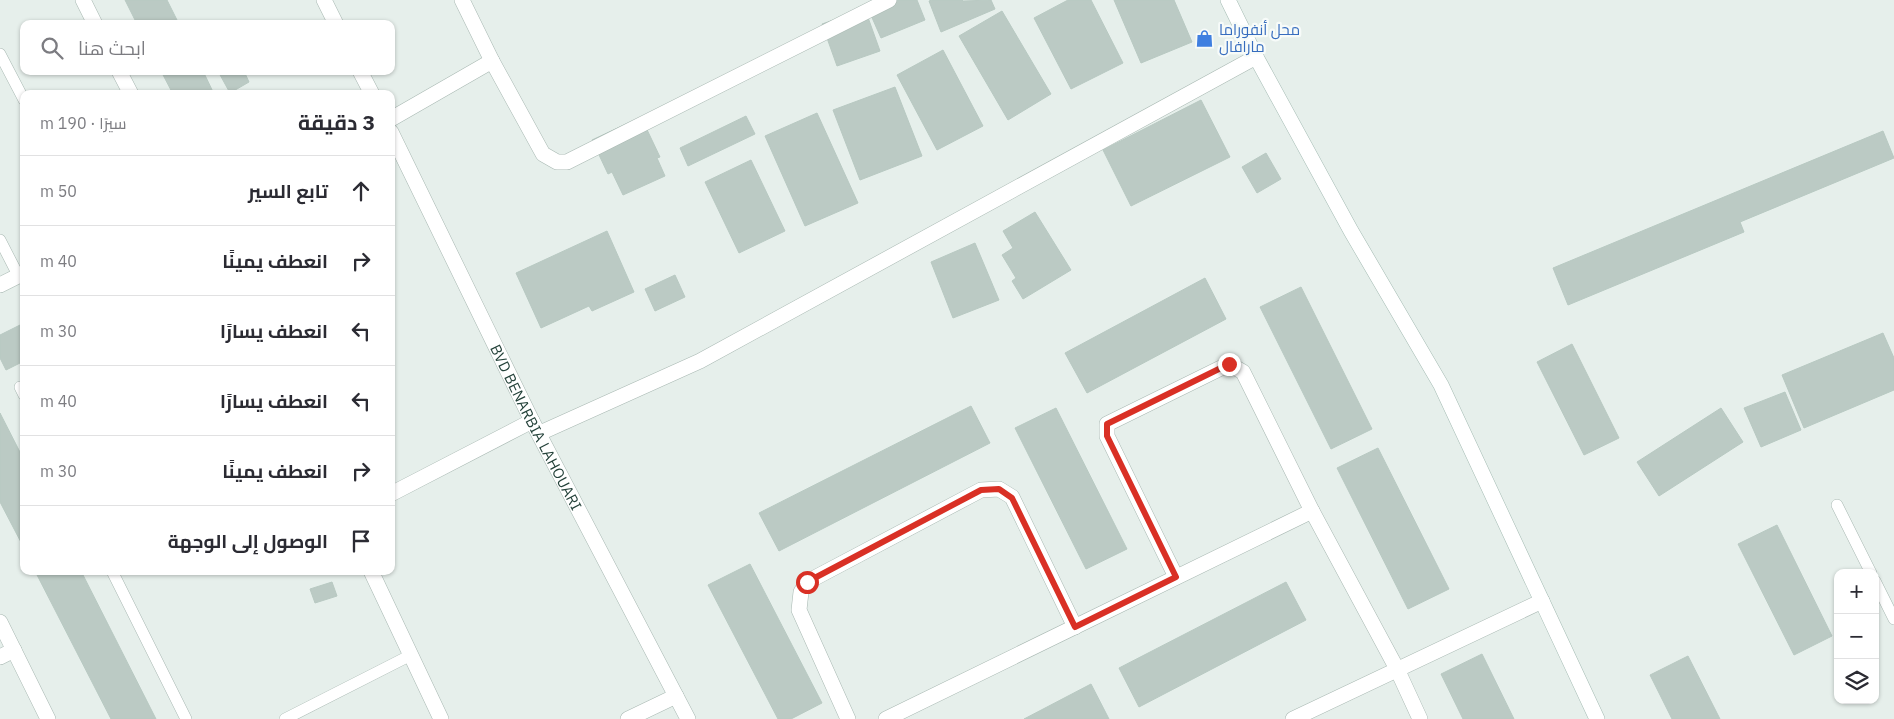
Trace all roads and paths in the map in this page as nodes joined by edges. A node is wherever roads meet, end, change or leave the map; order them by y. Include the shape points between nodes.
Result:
1 (83, 0) edge
2 (324, 0) edge
3 (462, 0) edge
4 (889, 0) edge
5 (1228, 0) edge
6 (93, 20) edge
7 (334, 20) edge
8 (0, 54) edge
9 (1256, 57) junction
10 (492, 61) junction
11 (121, 75) edge
12 (362, 75) edge
13 (128, 90) edge
14 (370, 90) edge
15 (20, 92) edge
16 (395, 117) edge
17 (395, 140) edge
18 (0, 240) edge
19 (20, 272) edge
20 (20, 275) edge
21 (0, 285) edge
22 (536, 427) junction
23 (395, 492) edge
24 (1837, 505) dead end
25 (1312, 511) junction
26 (1869, 569) edge
27 (114, 575) edge
28 (373, 575) edge
29 (1176, 577) junction
30 (1879, 589) edge
31 (1542, 601) junction
32 (1894, 619) edge
33 (0, 622) edge
34 (1075, 627) junction
35 (14, 650) junction
36 (411, 655) junction
37 (0, 657) edge
38 (1397, 669) junction
39 (676, 696) junction
40 (48, 719) edge
41 (186, 719) edge
42 (285, 719) edge
43 (441, 719) edge
44 (628, 719) edge
45 (688, 719) edge
46 (848, 719) edge
47 (886, 719) edge
48 (1293, 719) edge
49 (1420, 719) edge
50 (1596, 719) edge

1 - 6 street
2 - 7 street
3 - 10 street
4 - 10 street via 567,162 557,162 543,154
5 - 9 street
8 - 15 lane
9 - 22 street via 700,361
9 - 31 street via 1351,231 1441,385
10 - 16 street
11 - 13 street
12 - 14 street
17 - 22 street, BVD BENARBIA LAHOUARI
18 - 19 lane
20 - 21 street
22 - 23 street
22 - 39 street, BVD BENARBIA LAHOUARI
24 - 26 lane
25 - 29 street
25 - 29 street via 1243,372 1229,364 1107,424 1107,436
25 - 38 street
27 - 41 lane
28 - 36 street
29 - 34 street
30 - 32 lane
31 - 38 street
31 - 50 street
33 - 35 street
34 - 46 street via 1012,498 999,489 981,490 807,582 801,592 799,610
34 - 47 street
35 - 37 street
35 - 40 street
36 - 42 lane
36 - 43 street
38 - 48 street
38 - 49 street
39 - 44 street
39 - 45 street, BVD BENARBIA LAHOUARI

